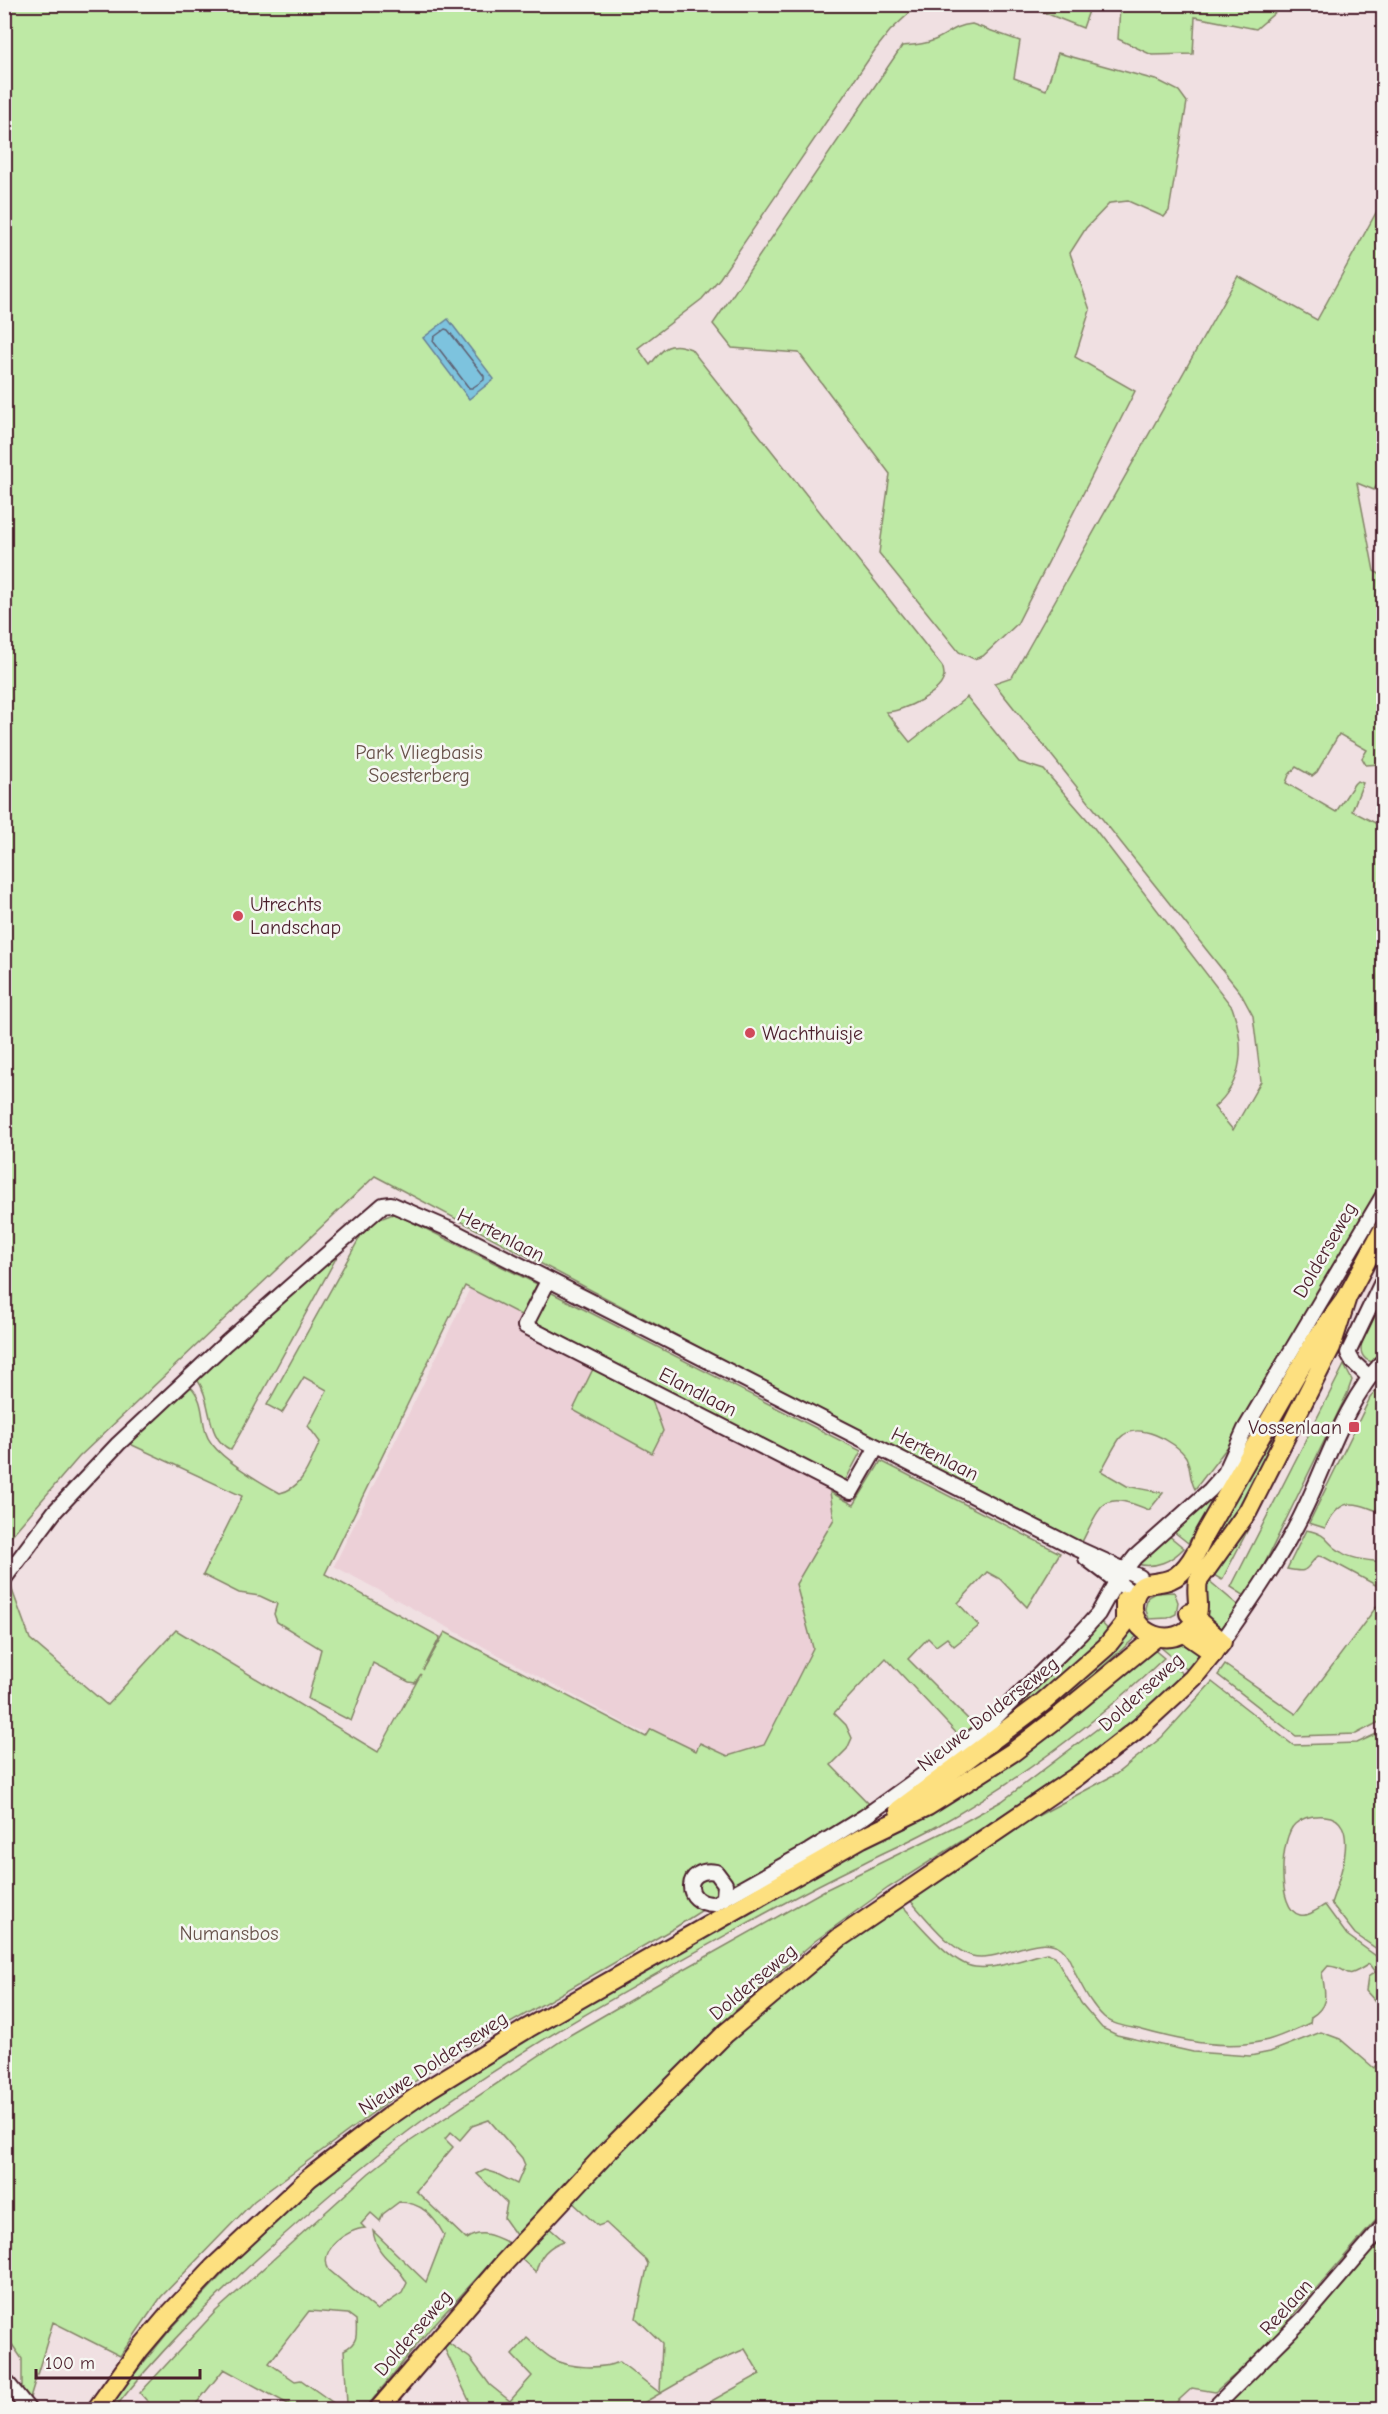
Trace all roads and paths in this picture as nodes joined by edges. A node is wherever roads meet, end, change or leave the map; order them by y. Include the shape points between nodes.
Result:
1 (1383, 1194) edge
2 (1383, 1228) edge
3 (1383, 1278) edge
4 (548, 1281) junction
5 (1347, 1297) junction
6 (1383, 1360) edge
7 (1369, 1377) junction
8 (877, 1447) junction
9 (1172, 1575) junction
10 (4, 1579) edge
11 (1129, 1582) junction
12 (1190, 1622) junction
13 (1151, 1635) junction
14 (1218, 1647) junction
15 (862, 1838) junction
16 (724, 1896) dead end
17 (1383, 2225) edge
18 (4, 2379) edge
19 (29, 2409) edge
20 (96, 2409) edge
21 (378, 2409) edge
22 (1212, 2409) edge

1 - 11 street, Dolderseweg via 1245,1429 1225,1473
2 - 5 main road, Dolderseweg
3 - 7 street via 1348,1353
4 - 8 street, Hertenlaan
4 - 8 street, Elandlaan via 525,1326 851,1492
4 - 10 street, Hertenlaan via 411,1212 383,1204 118,1444 55,1511
5 - 9 main road, Dolderseweg via 1317,1338 1204,1535
5 - 12 main road, Dolderseweg via 1331,1347 1248,1511 1198,1581 1198,1597
6 - 7 street
7 - 14 street, Dolderseweg via 1344,1420 1295,1529
8 - 11 street, Hertenlaan via 1076,1548 1091,1562
9 - 11 main road via 1149,1573
9 - 12 main road via 1188,1593
11 - 13 main road via 1134,1614
11 - 15 main road, Nieuwe Dolderseweg via 1125,1623 1118,1634 1042,1703
11 - 16 street, Dolderseweg via 985,1728 864,1817
12 - 13 main road via 1169,1639
12 - 14 main road
13 - 15 main road, Nieuwe Dolderseweg via 1119,1669 1013,1752 928,1806
14 - 21 main road, Dolderseweg via 1193,1678 1130,1735 1076,1777 839,1938 726,2033 503,2264
15 - 20 main road, Nieuwe Dolderseweg via 528,2028 430,2088 352,2143 265,2217 214,2267 153,2333
17 - 22 street, Reelaan via 1305,2317
18 - 19 street

